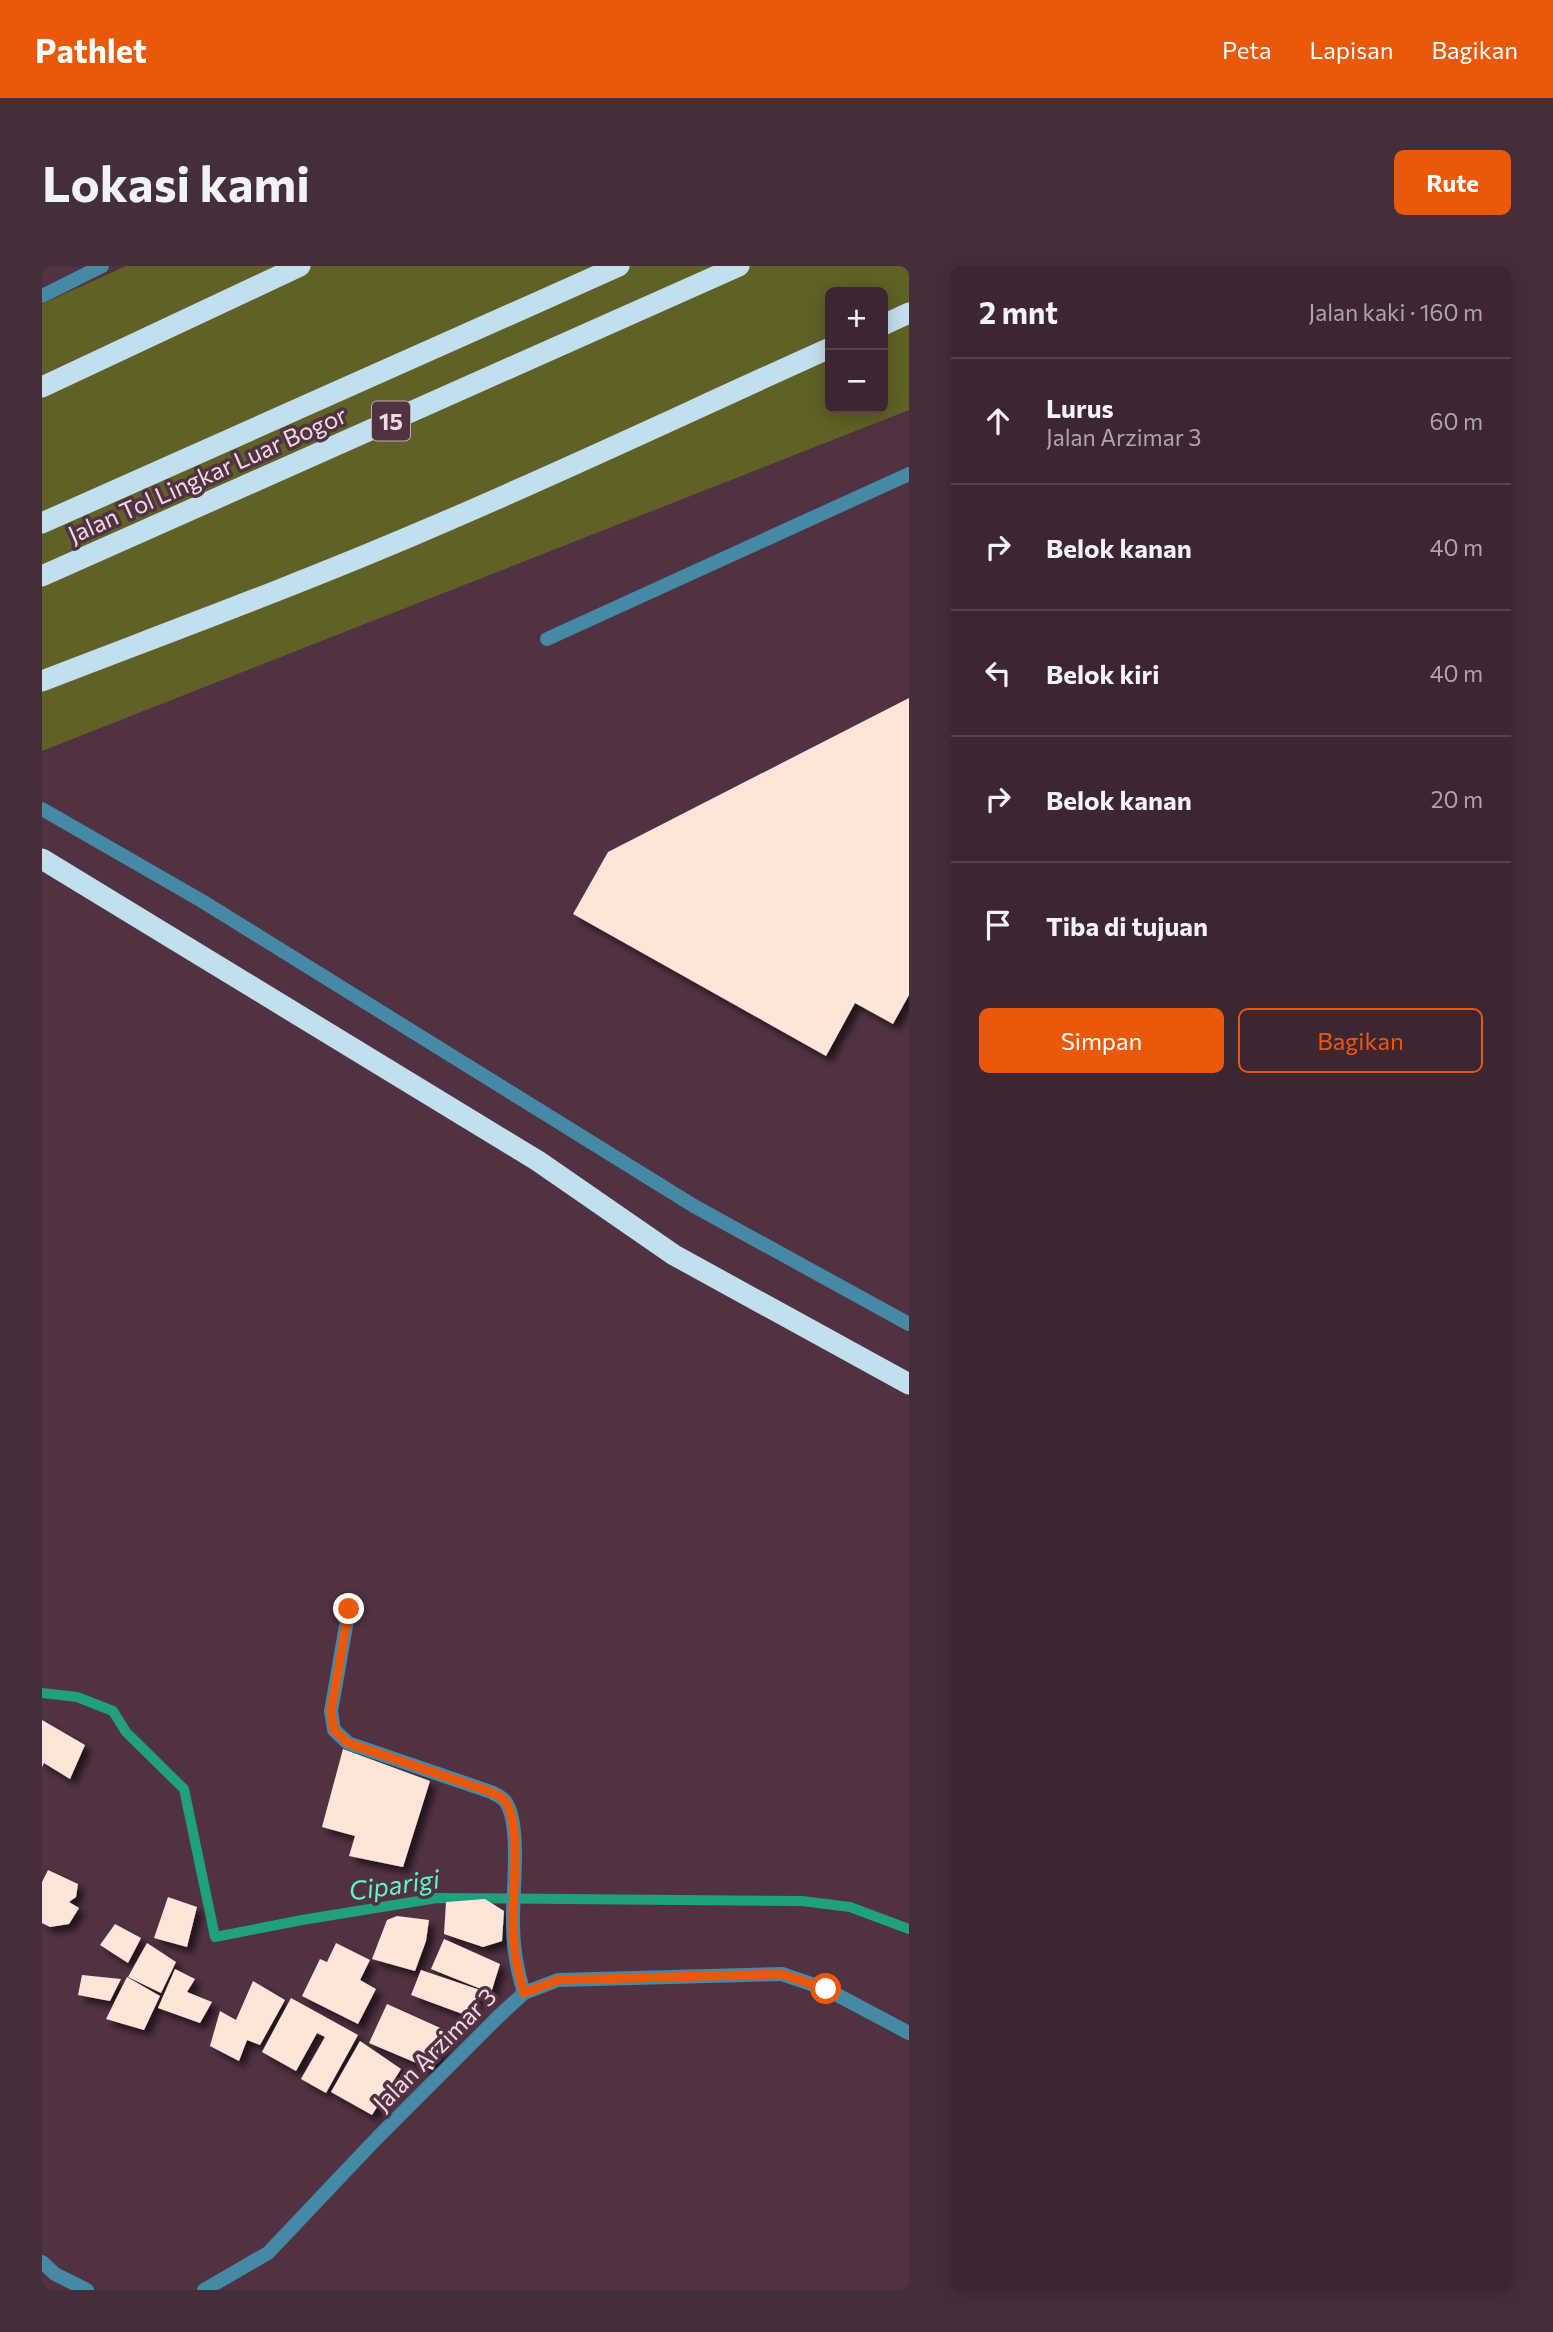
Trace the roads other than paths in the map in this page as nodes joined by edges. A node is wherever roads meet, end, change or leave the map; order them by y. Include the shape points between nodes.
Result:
1 (102, 266) edge
2 (300, 266) edge
3 (619, 266) edge
4 (739, 266) edge
5 (42, 296) edge
6 (909, 313) edge
7 (888, 323) edge
8 (826, 350) edge
9 (42, 387) edge
10 (909, 474) edge
11 (42, 523) edge
12 (42, 576) edge
13 (547, 639) dead end
14 (42, 681) edge
15 (42, 809) edge
16 (42, 859) edge
17 (909, 1324) edge
18 (909, 1384) edge
19 (349, 1609) dead end
20 (524, 1993) junction
21 (909, 2033) edge
22 (42, 2262) edge
23 (87, 2290) edge
24 (204, 2290) edge

1 - 5 street
2 - 9 highway
3 - 11 highway, Jalan Tol Lingkar Luar Bogor / 15
4 - 12 highway, Jalan Tol Lingkar Luar Bogor / 15
6 - 7 highway
8 - 14 highway via 424,531
10 - 13 street
15 - 17 street via 202,901 694,1206
16 - 18 highway via 526,1154 674,1255
19 - 20 street via 331,1711 334,1730 348,1743 504,1800 512,1817 513,1922
20 - 21 street, Jalan Arzimar 3 via 558,1980 782,1974 826,1989
20 - 24 street, Jalan Arzimar 3 via 268,2253
22 - 23 street

